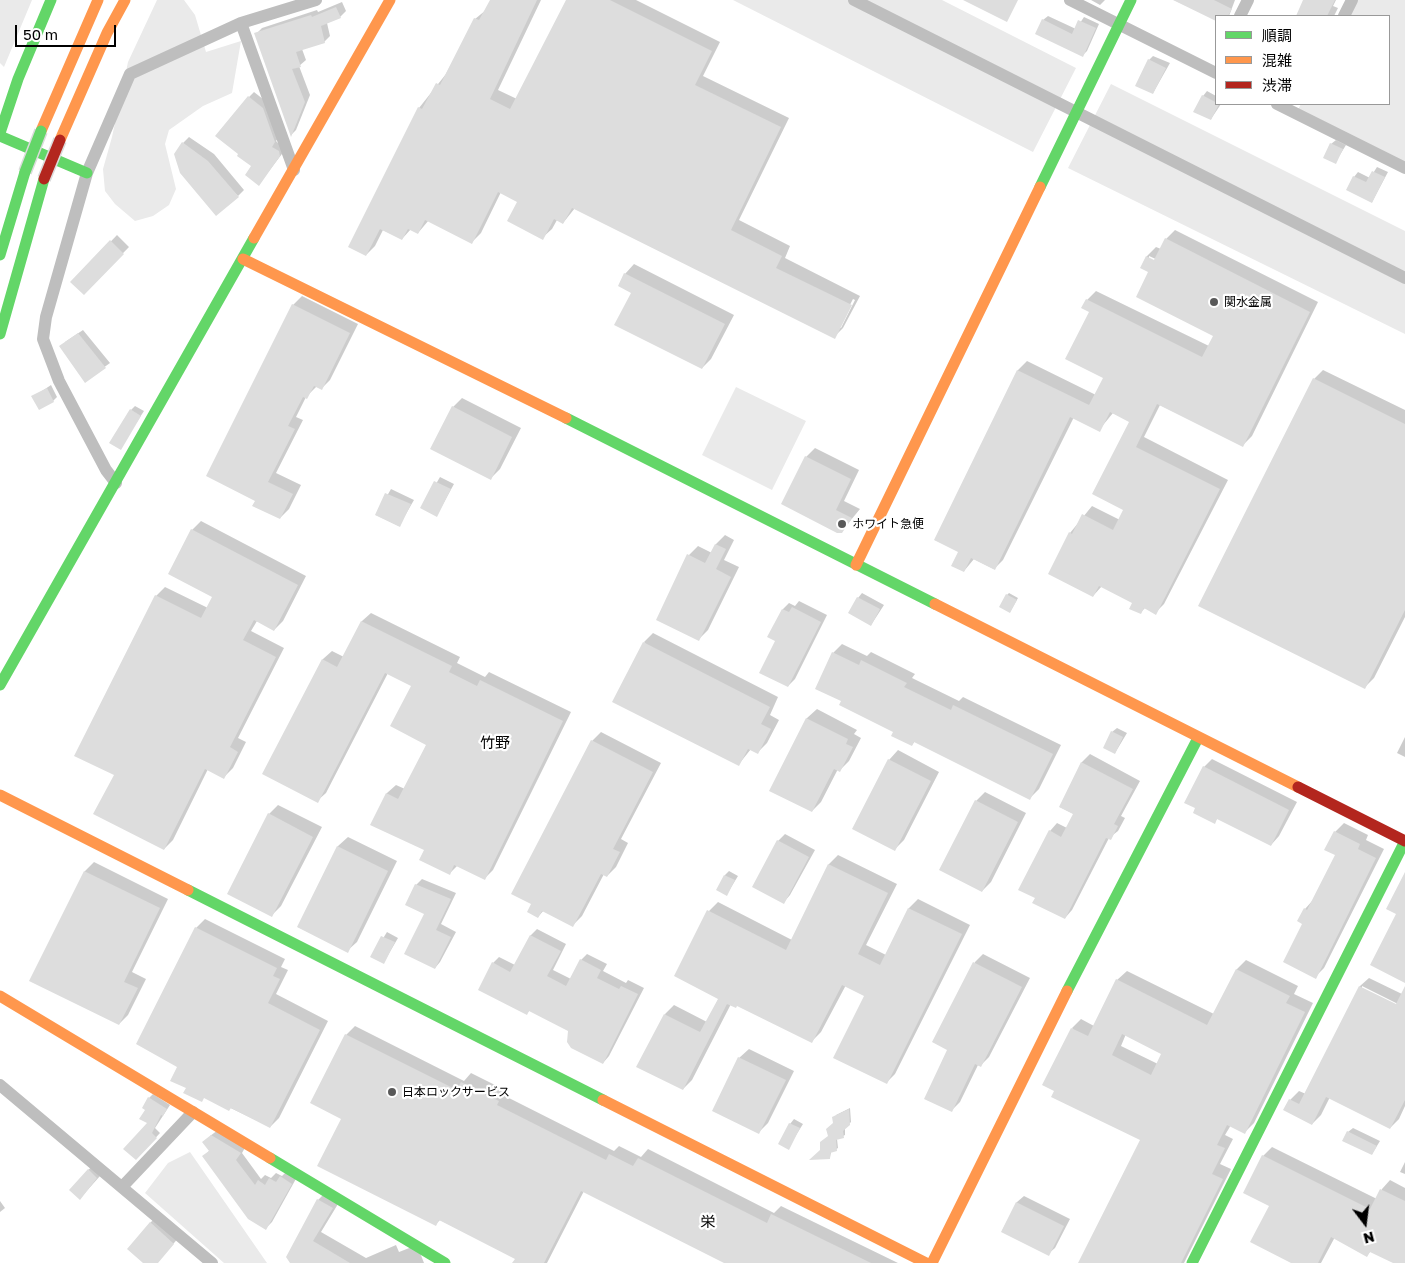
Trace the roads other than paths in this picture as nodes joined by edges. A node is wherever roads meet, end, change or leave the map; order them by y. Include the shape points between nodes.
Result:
1 (51, 0) edge
2 (98, 0) edge
3 (124, 0) edge
4 (316, 0) edge
5 (390, 0) edge
6 (854, 0) edge
7 (1070, 0) edge
8 (1131, 0) edge
9 (1248, 0) edge
10 (1352, 0) edge
11 (1240, 15) edge
12 (1344, 15) edge
13 (240, 23) junction
14 (1118, 24) junction
15 (1215, 69) edge
16 (1282, 105) edge
17 (1298, 108) edge
18 (1076, 110) junction
19 (0, 134) edge
20 (1405, 168) edge
21 (294, 170) junction
22 (87, 173) junction
23 (0, 255) edge
24 (243, 259) junction
25 (1405, 278) edge
26 (0, 334) edge
27 (116, 483) junction
28 (856, 564) junction
29 (2, 678) edge
30 (1198, 738) junction
31 (0, 795) edge
32 (1405, 841) edge
33 (0, 996) edge
34 (0, 1084) edge
35 (193, 1112) junction
36 (122, 1188) junction
37 (212, 1263) edge
38 (445, 1263) edge
39 (926, 1263) edge
40 (932, 1263) edge
41 (1192, 1263) edge

1 - 19 main road via 18,79
2 - 23 main road, bridge via 25,172
3 - 26 main road, bridge via 44,179
4 - 13 street
5 - 21 main road
6 - 18 street
7 - 14 street
8 - 14 main road
9 - 11 street
10 - 12 street
13 - 21 street
13 - 22 street via 130,74
14 - 15 street
14 - 18 main road
16 - 17 street
17 - 20 street
18 - 25 street
18 - 28 main road
19 - 22 main road
21 - 24 main road
22 - 27 street via 46,317 43,338 59,380
24 - 27 main road
24 - 28 main road
27 - 29 main road
28 - 30 main road
30 - 32 main road
30 - 40 main road via 1080,965
31 - 39 main road
32 - 41 main road
33 - 35 main road
34 - 36 street
35 - 36 street
35 - 38 main road
36 - 37 street

